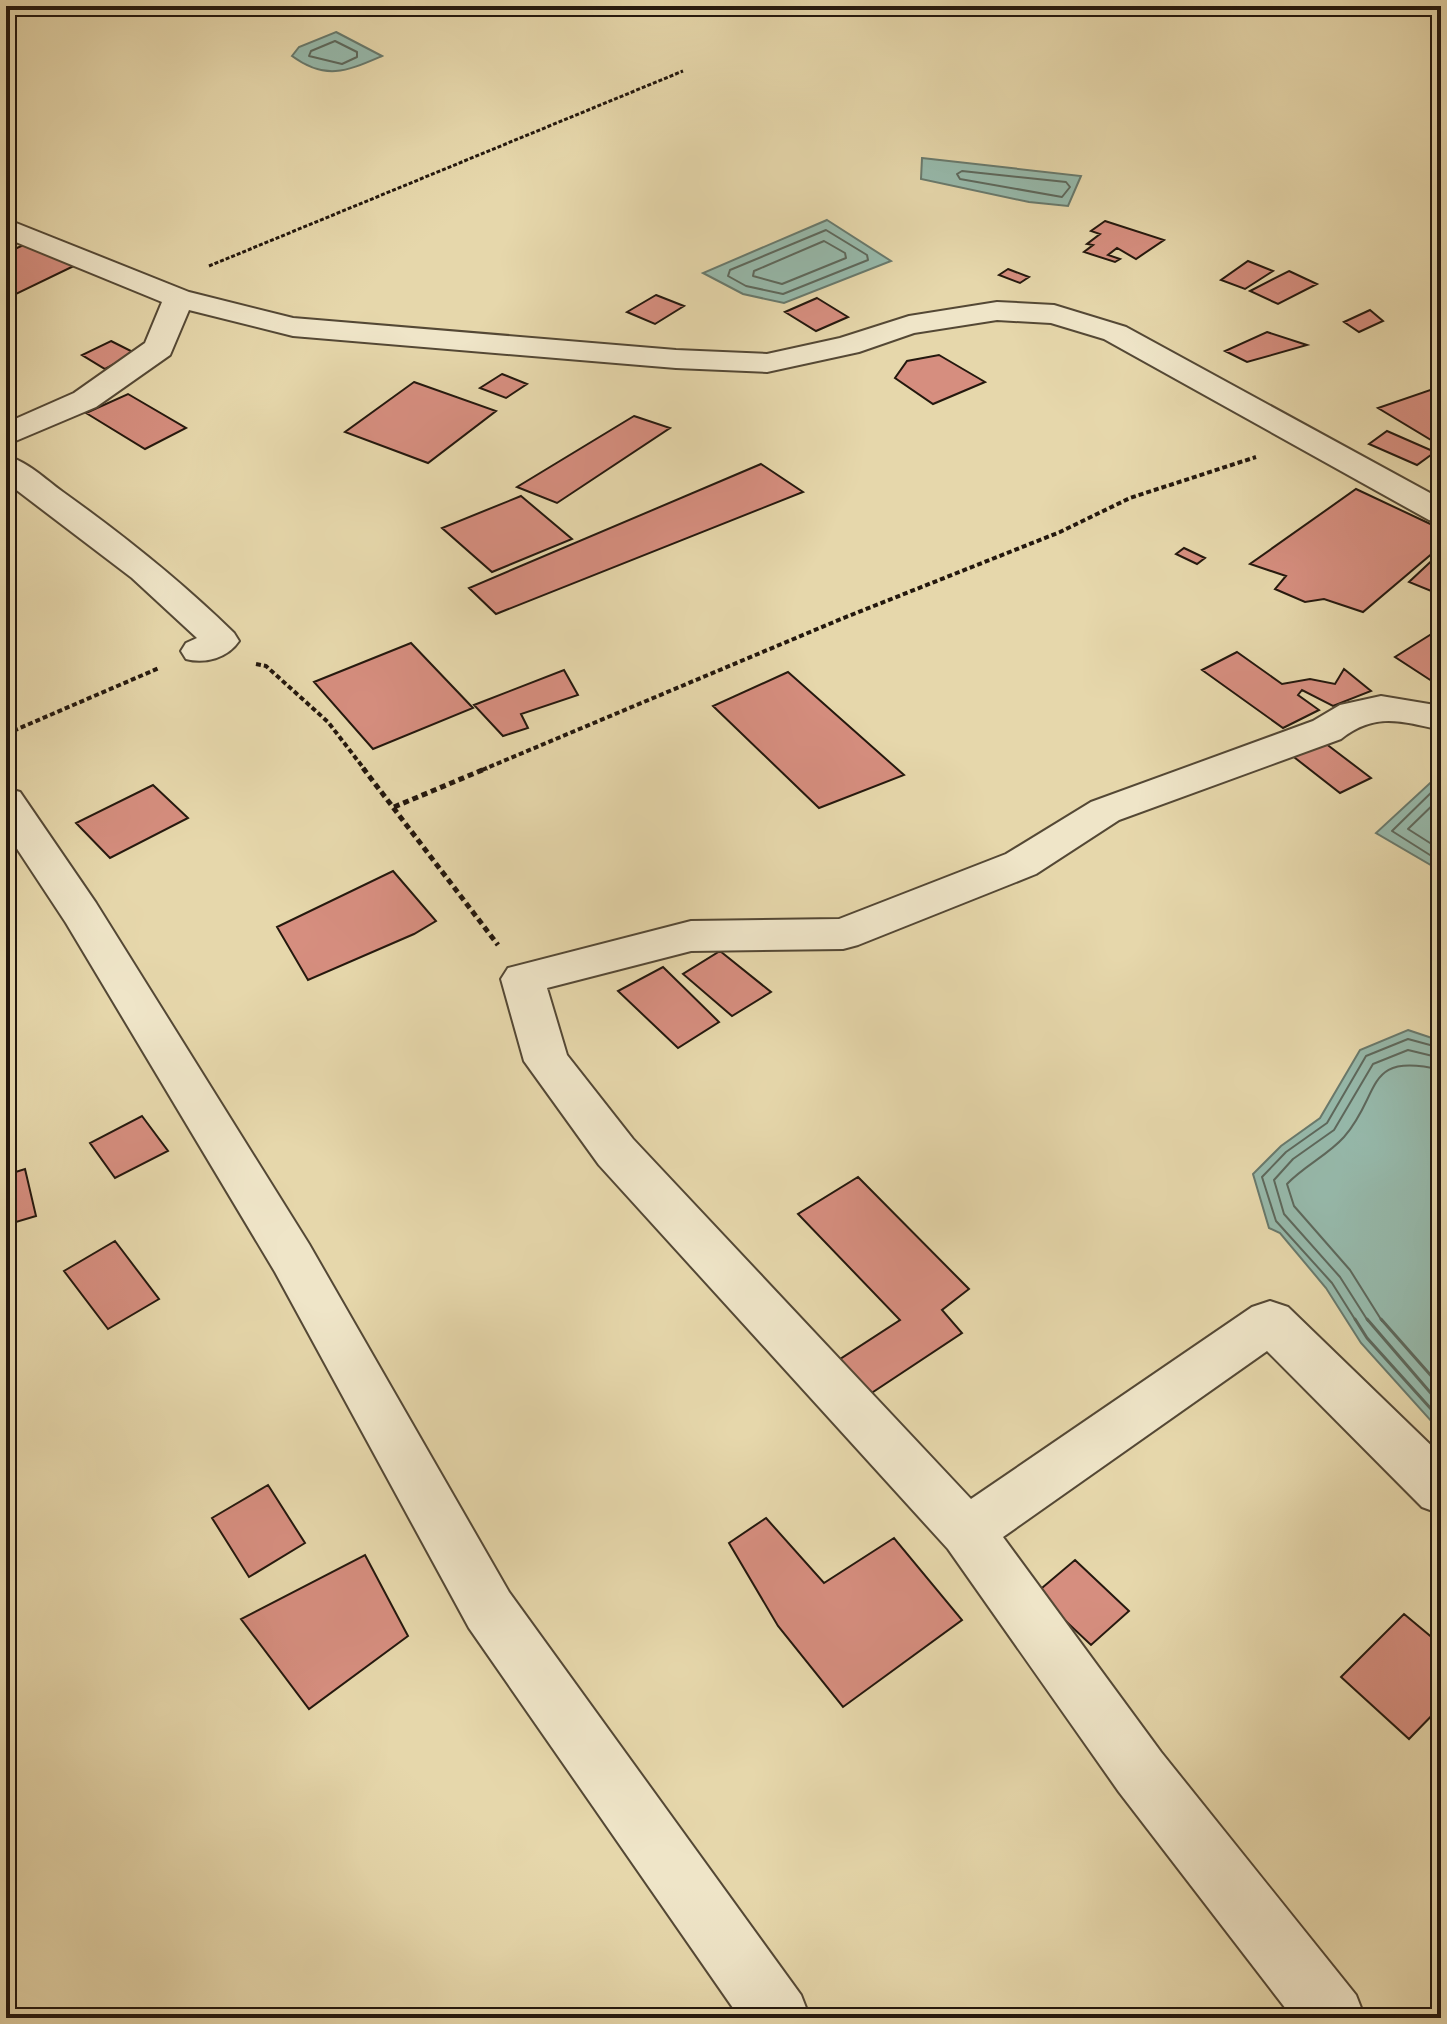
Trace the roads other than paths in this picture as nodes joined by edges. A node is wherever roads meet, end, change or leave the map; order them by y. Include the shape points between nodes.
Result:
1 (6, 228) edge
2 (178, 298) junction
3 (6, 435) edge
4 (6, 466) edge
5 (1441, 513) edge
6 (199, 651) road end
7 (1441, 718) edge
8 (6, 801) edge
9 (1441, 1490) edge
10 (967, 1532) junction
11 (778, 2018) edge
12 (1333, 2018) edge

1 - 2 street
2 - 3 street via 159,348 85,400
2 - 5 street via 293,327 728,363 767,363 909,325 997,311 1054,314 1115,333
4 - 6 street via 89,528 221,641
7 - 10 street via 1391,706 1342,716 1327,730 1105,811 1021,864 843,934 691,936 523,979 546,1061 616,1152
8 - 11 street via 81,913 292,1258 489,1610
9 - 10 street via 1270,1322
10 - 12 street via 1140,1772

